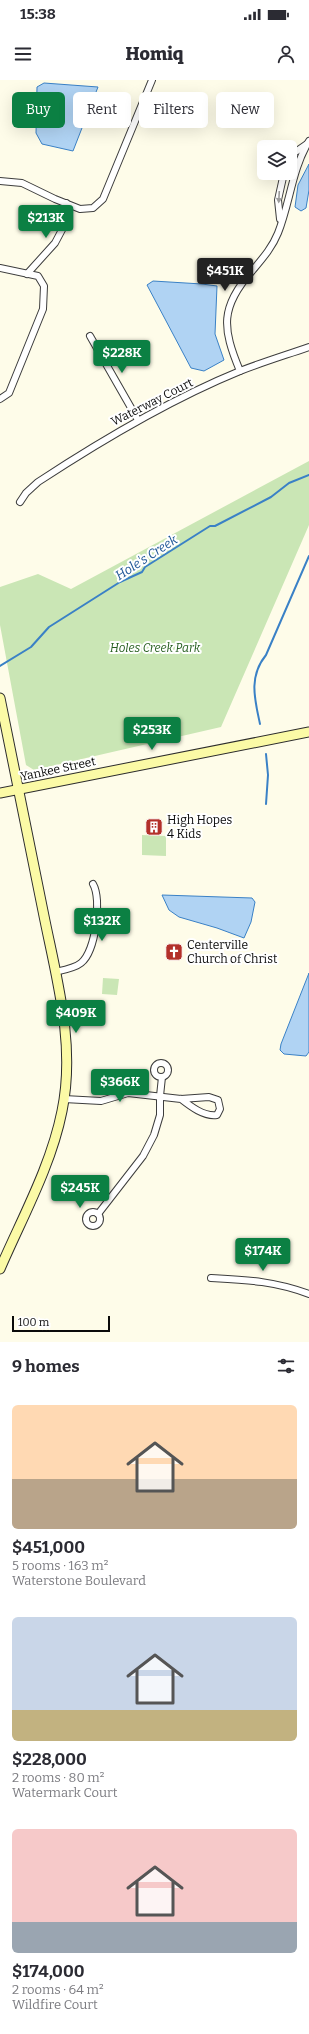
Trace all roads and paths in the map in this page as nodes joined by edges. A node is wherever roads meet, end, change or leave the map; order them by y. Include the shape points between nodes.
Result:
1 (152, 80) edge
2 (308, 142) edge
3 (297, 151) edge
4 (282, 180) edge
5 (0, 181) edge
6 (66, 203) junction
7 (281, 222) junction
8 (0, 268) edge
9 (27, 274) junction
10 (90, 336) dead end
11 (309, 347) edge
12 (240, 371) junction
13 (0, 399) edge
14 (138, 420) junction
15 (20, 502) dead end
16 (1, 701) edge
17 (309, 732) edge
18 (20, 789) junction
19 (0, 793) edge
20 (93, 884) dead end
21 (56, 972) junction
22 (162, 1077) dead end
23 (160, 1096) junction
24 (64, 1099) junction
25 (181, 1099) junction
26 (98, 1214) dead end
27 (0, 1269) edge
28 (211, 1278) dead end
29 (309, 1294) edge

1 - 6 street via 103,199 93,208 80,209
2 - 3 street
2 - 7 street via 294,174
4 -> 7 street via 278,200
5 - 6 street via 22,182
6 - 9 street via 64,226
7 - 12 street via 274,242 241,283 227,312 231,348
8 - 9 street
9 - 13 street via 38,276 44,286 44,309 9,393
10 - 14 street
11 - 12 street, Waterway Court
12 - 14 street, Waterway Court
14 - 15 street, Waterway Court via 38,482
16 - 18 street
17 - 18 street, Yankee Street
18 - 19 street, Yankee Street
18 - 21 street
20 - 21 street via 97,895 97,908 90,951 78,965
21 - 24 street via 65,1025 67,1070
22 - 23 street
23 - 24 street via 128,1093 101,1100
23 - 25 street
23 - 26 street via 160,1115 143,1156
24 - 27 street via 54,1142
25 - 25 street via 214,1098 218,1100 220,1109 217,1115 212,1116
28 - 29 street via 262,1280

